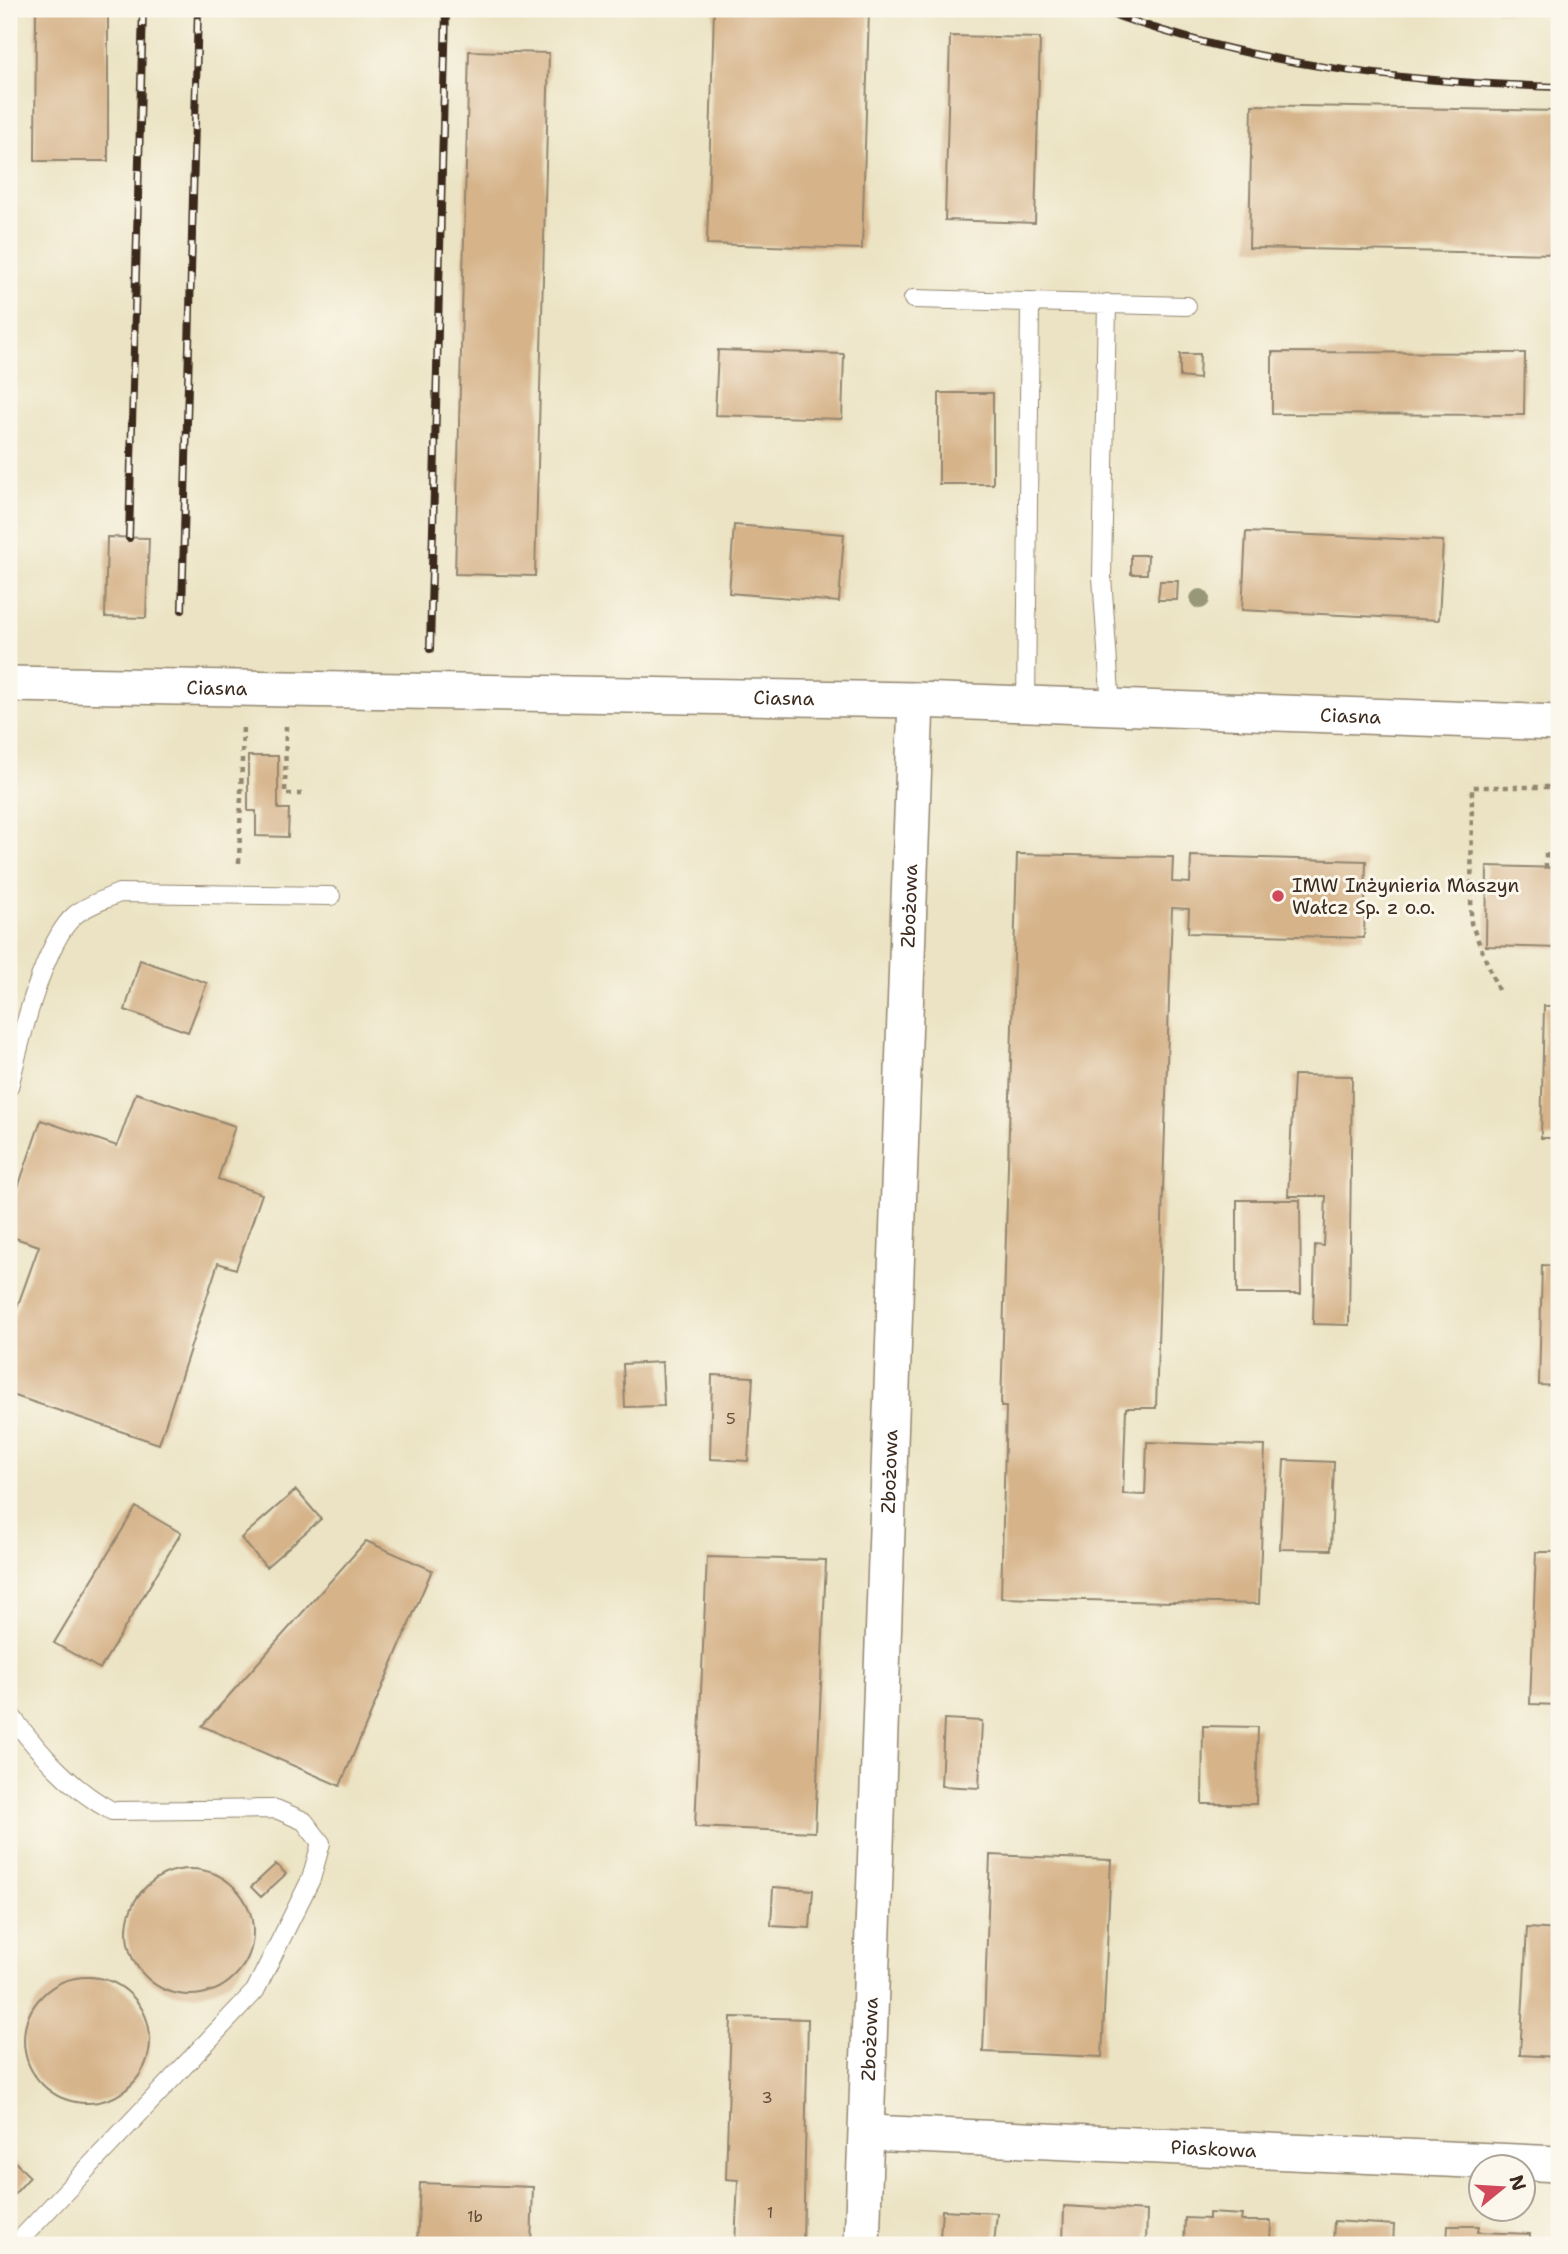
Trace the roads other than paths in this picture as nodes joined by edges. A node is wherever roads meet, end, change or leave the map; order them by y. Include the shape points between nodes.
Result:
1 (913, 299) dead end
2 (1030, 303) junction
3 (1107, 303) junction
4 (1187, 306) dead end
5 (9, 684) edge
6 (916, 700) junction
7 (1026, 704) junction
8 (1111, 708) junction
9 (1559, 723) edge
10 (331, 896) dead end
11 (9, 1087) edge
12 (9, 1713) edge
13 (869, 2133) junction
14 (1559, 2164) edge
15 (15, 2245) edge
16 (862, 2245) edge

1 - 2 lane
2 - 3 lane
2 - 7 lane
3 - 4 lane
3 - 8 lane via 1102,577
5 - 6 street, Ciasna
6 - 7 street, Ciasna
6 - 13 street, Zbożowa
7 - 8 street, Ciasna
8 - 9 street, Ciasna
10 - 11 lane via 119,893 73,916 54,946 27,1016
12 - 15 lane via 66,1778 112,1811 276,1809 304,1821 321,1843 311,1879 255,1991
13 - 14 street, Piaskowa
13 - 16 street, Zbożowa

